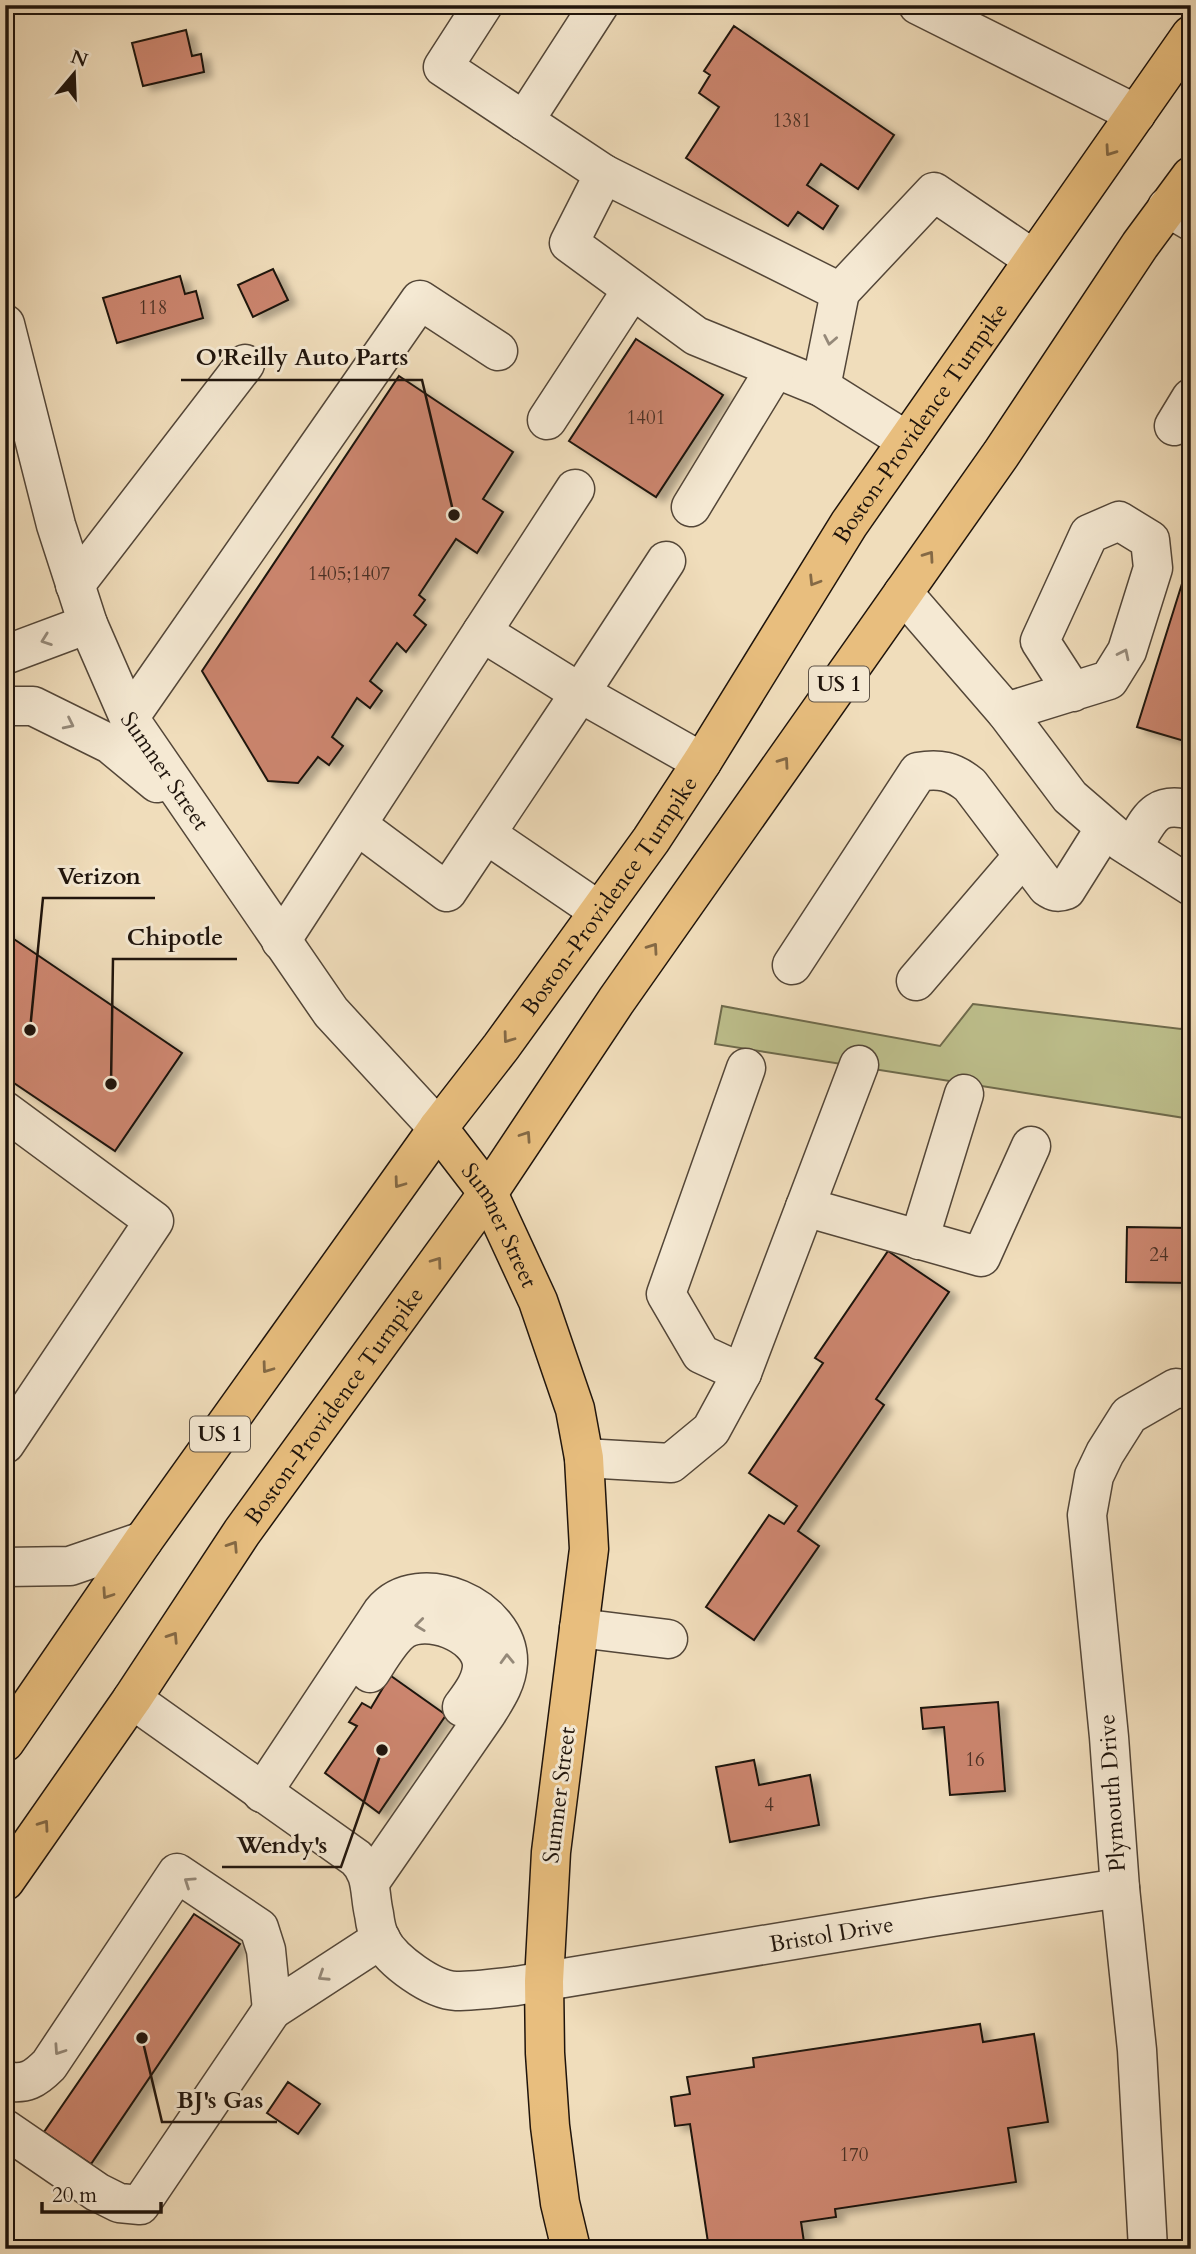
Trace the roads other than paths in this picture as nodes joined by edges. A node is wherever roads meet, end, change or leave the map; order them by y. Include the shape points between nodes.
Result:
1 (483, 5) edge
2 (599, 5) edge
3 (918, 5) edge
4 (1191, 35) edge
5 (1136, 114) junction
6 (524, 121) junction
7 (604, 174) junction
8 (1191, 176) edge
9 (1179, 214) edge
10 (1033, 259) junction
11 (632, 290) junction
12 (840, 292) junction
13 (5, 324) edge
14 (498, 351) dead end
15 (245, 364) dead end
16 (775, 369) junction
17 (821, 387) junction
18 (547, 420) dead end
19 (907, 441) junction
20 (575, 489) dead end
21 (691, 507) dead end
22 (666, 561) dead end
23 (75, 584) junction
24 (903, 593) junction
25 (88, 624) junction
26 (482, 632) junction
27 (5, 655) edge
28 (1073, 692) junction
29 (580, 693) junction
30 (5, 706) edge
31 (1006, 712) junction
32 (129, 718) junction
33 (702, 762) junction
34 (189, 808) junction
35 (1191, 810) edge
36 (357, 825) junction
37 (486, 834) junction
38 (1118, 838) junction
39 (1023, 856) junction
40 (1191, 886) edge
41 (599, 911) junction
42 (281, 941) junction
43 (792, 965) dead end
44 (916, 981) dead end
45 (859, 1065) dead end
46 (746, 1068) dead end
47 (964, 1094) dead end
48 (5, 1111) edge
49 (438, 1128) junction
50 (1031, 1146) dead end
51 (488, 1193) junction
52 (805, 1207) junction
53 (919, 1240) junction
54 (743, 1373) junction
55 (1191, 1390) edge
56 (5, 1444) edge
57 (584, 1458) junction
58 (143, 1541) junction
59 (5, 1567) edge
60 (579, 1628) junction
61 (668, 1639) dead end
62 (132, 1699) junction
63 (5, 1742) edge
64 (262, 1793) junction
65 (363, 1870) junction
66 (5, 1881) edge
67 (1119, 1888) junction
68 (380, 1939) junction
69 (544, 1981) junction
70 (272, 2010) junction
71 (5, 2081) edge
72 (5, 2129) edge
73 (570, 2249) edge
74 (1148, 2249) edge

1 - 6 street via 443,67
2 - 6 street
3 - 5 street
4 - 5 main road, Boston-Providence Turnpike / US 1
5 -> 10 main road, Boston-Providence Turnpike / US 1
6 - 7 street
7 - 11 street via 569,243
7 - 12 street
8 - 9 main road, Boston-Providence Turnpike / US 1
24 -> 9 main road, Boston-Providence Turnpike / US 1 via 1140,245
10 - 12 street via 934,192
10 - 19 main road, Boston-Providence Turnpike / US 1
11 - 16 street via 696,336
11 - 18 street
12 -> 17 street
13 - 23 street, Sumner Street
14 - 32 street via 420,300
15 - 23 street
16 - 17 street
16 - 21 street
17 - 19 street
19 -> 33 main road, Boston-Providence Turnpike / US 1 via 849,524
20 - 26 street
22 - 29 street
23 - 25 street, Sumner Street
24 - 31 street
51 -> 24 main road, Boston-Providence Turnpike / US 1 via 616,1001
25 -> 27 street
25 - 32 street, Sumner Street
26 - 29 street
26 - 36 street
28 -> 28 street via 1109,680 1127,651 1153,568 1150,540 1119,521 1089,534 1040,641
28 - 31 street
29 - 33 street
29 - 37 street
30 -> 34 street via 33,706 110,744
31 - 38 street via 1070,797
32 - 34 street, Sumner Street
33 - 41 main road, Boston-Providence Turnpike / US 1
34 - 42 street, Sumner Street
35 - 38 street via 1166,807
36 - 37 street via 447,892
36 - 42 street
37 - 41 street
38 - 39 street via 1059,893 1047,887
38 - 40 street
39 - 43 street via 970,785 943,770 918,772
39 - 44 street
41 -> 49 main road, Boston-Providence Turnpike / US 1
42 - 49 street, Sumner Street via 331,1012
45 - 52 street
46 - 54 street via 666,1294 701,1354
47 - 53 street
48 - 56 street via 154,1221
49 - 51 main road, Sumner Street
49 -> 58 main road, Boston-Providence Turnpike / US 1
50 - 53 street via 981,1258
51 - 57 main road, Sumner Street via 547,1322 575,1409
62 -> 51 main road, Boston-Providence Turnpike / US 1 via 242,1532
52 - 53 street
52 - 54 street
54 - 57 street via 711,1430 671,1463
55 - 67 street, Plymouth Drive via 1175,1388 1129,1415 1094,1476 1087,1515
57 - 60 main road, Sumner Street via 589,1549
58 - 59 street via 70,1566
58 -> 63 main road, Boston-Providence Turnpike / US 1
60 - 61 street
60 - 69 main road, Sumner Street via 551,1852
62 - 64 street
66 -> 62 main road, Boston-Providence Turnpike / US 1
64 - 65 street
65 -> 64 street via 471,1695 481,1659 469,1641 442,1626 420,1623 400,1632 323,1738 309,1747 293,1745
65 - 68 street
67 - 69 street, Bristol Drive
67 - 74 street, Plymouth Drive via 1137,2050
68 - 69 street, Bristol Drive via 411,1971 454,1991
68 -> 70 street
69 - 73 main road, Sumner Street via 550,2126
70 -> 71 street via 259,1928 177,1873 49,2065 26,2082
70 - 72 street via 140,2205 119,2203 97,2192

